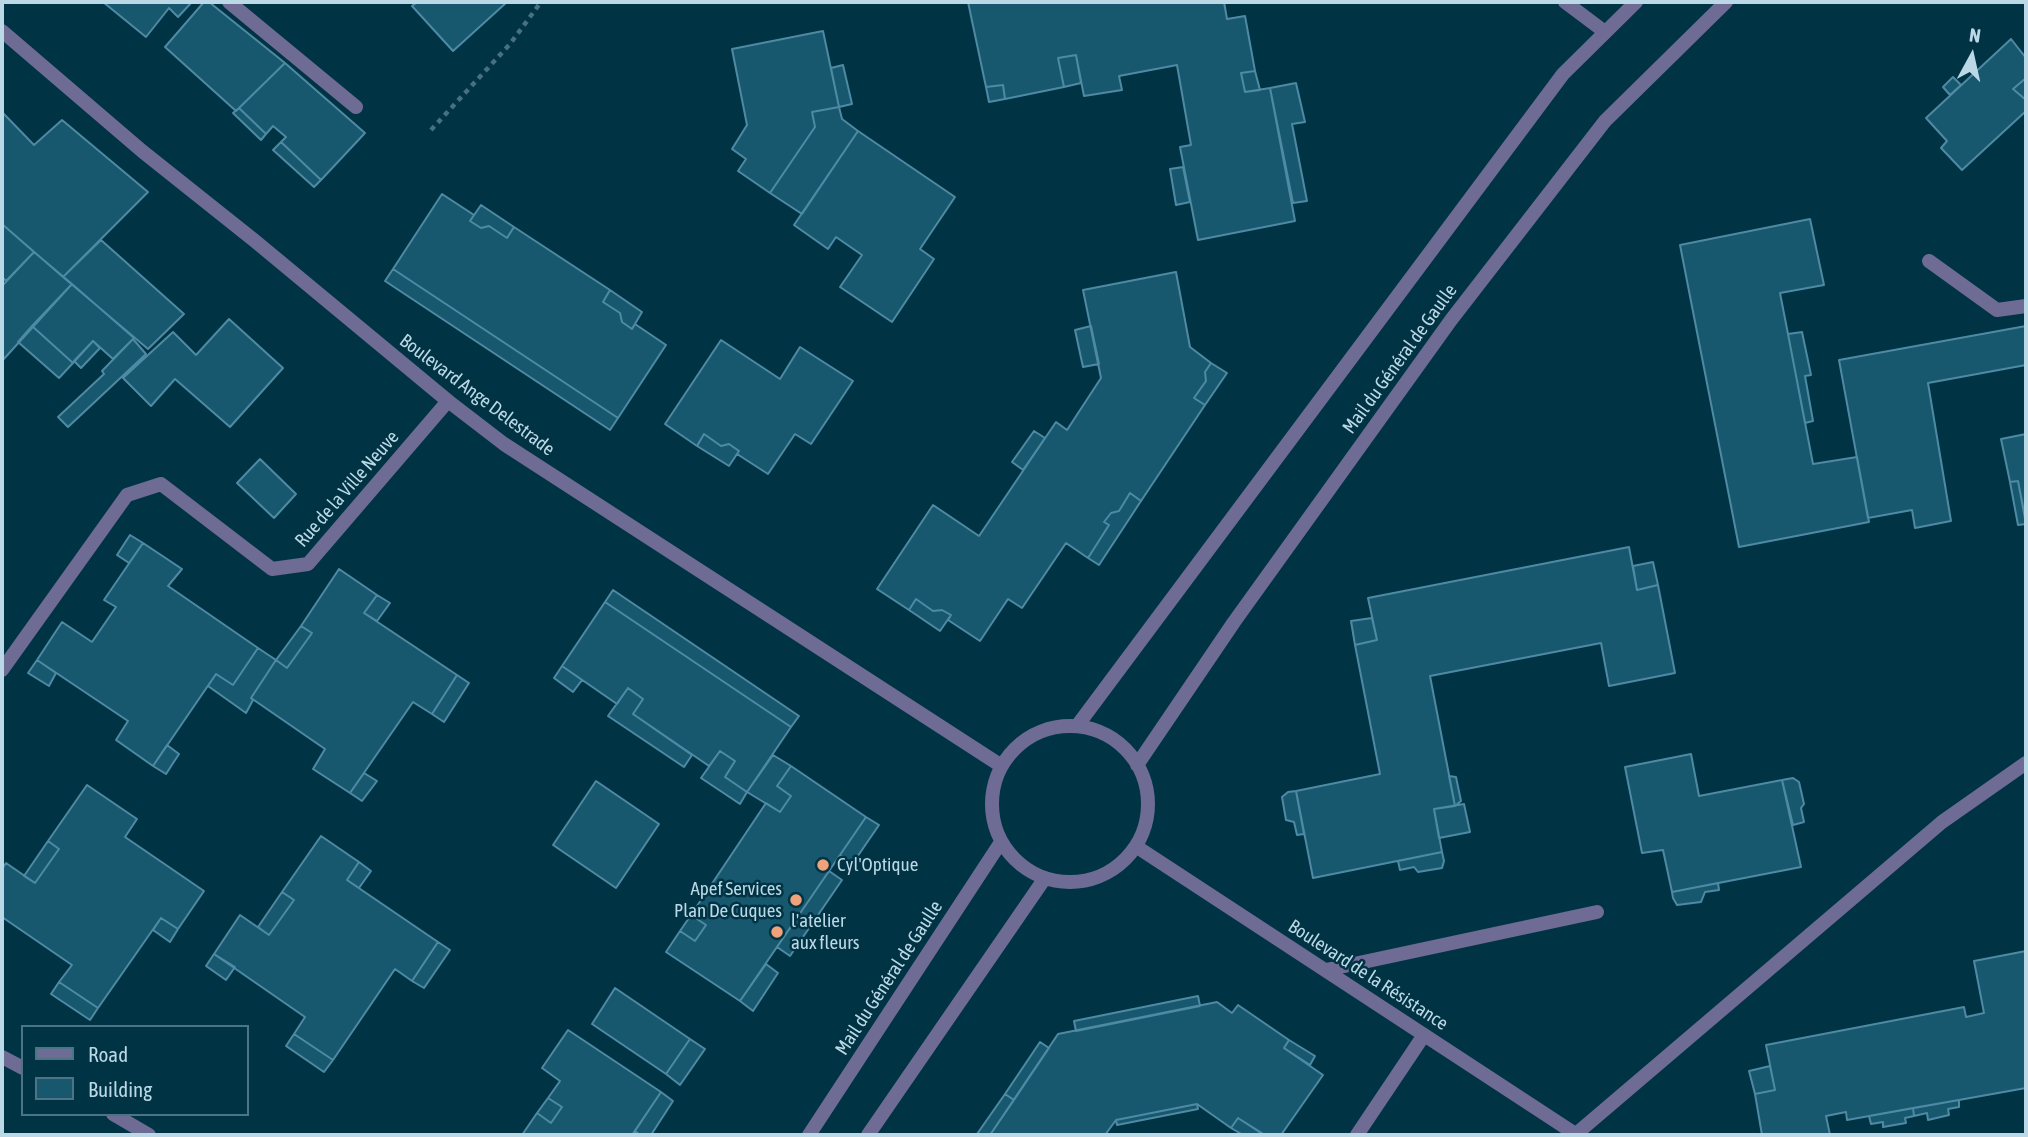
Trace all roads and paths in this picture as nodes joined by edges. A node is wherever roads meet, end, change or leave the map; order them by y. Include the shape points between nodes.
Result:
1 (229, 2) edge
2 (541, 2) edge
3 (1565, 2) edge
4 (1636, 2) edge
5 (1726, 2) edge
6 (2, 31) edge
7 (1605, 32) junction
8 (356, 107) dead end
9 (431, 130) dead end
10 (1929, 261) dead end
11 (2026, 306) edge
12 (448, 401) junction
13 (2, 670) edge
14 (1077, 726) junction
15 (2026, 763) edge
16 (1000, 765) junction
17 (1137, 765) junction
18 (1001, 842) junction
19 (1137, 847) junction
20 (1045, 878) junction
21 (1597, 912) dead end
22 (1326, 970) junction
23 (1423, 1035) junction
24 (2, 1058) edge
25 (21, 1067) edge
26 (116, 1116) edge
27 (149, 1135) edge
28 (809, 1135) edge
29 (868, 1135) edge
30 (1357, 1135) edge
31 (1576, 1135) edge

1 - 8 street
2 - 9 path via 510,44
3 - 7 street
4 - 7 street, Mail du Général de Gaulle
5 - 17 street, Mail du Général de Gaulle via 1605,121 1451,320
6 - 12 street, Boulevard Ange Delestrade
7 - 14 street, Mail du Général de Gaulle via 1563,74
10 - 11 street via 1997,310
12 - 13 street, Rue de la Ville Neuve via 308,564 272,569 161,484 127,495
12 - 16 street, Boulevard Ange Delestrade via 504,444
14 - 16 street via 1033,734
14 - 17 street via 1107,734 1127,749
15 - 31 street via 1942,822
16 - 18 street via 992,793 992,818
17 - 19 street via 1149,791 1149,815
18 - 20 street via 1017,862
18 - 28 street, Mail du Général de Gaulle
19 - 20 street via 1110,872 1087,881 1061,883
19 - 22 street, Boulevard de la Résistance
20 - 29 street
21 - 22 street
22 - 23 street, Boulevard de la Résistance
23 - 30 street
23 - 31 street, Boulevard de la Résistance
24 - 25 street
26 - 27 street

